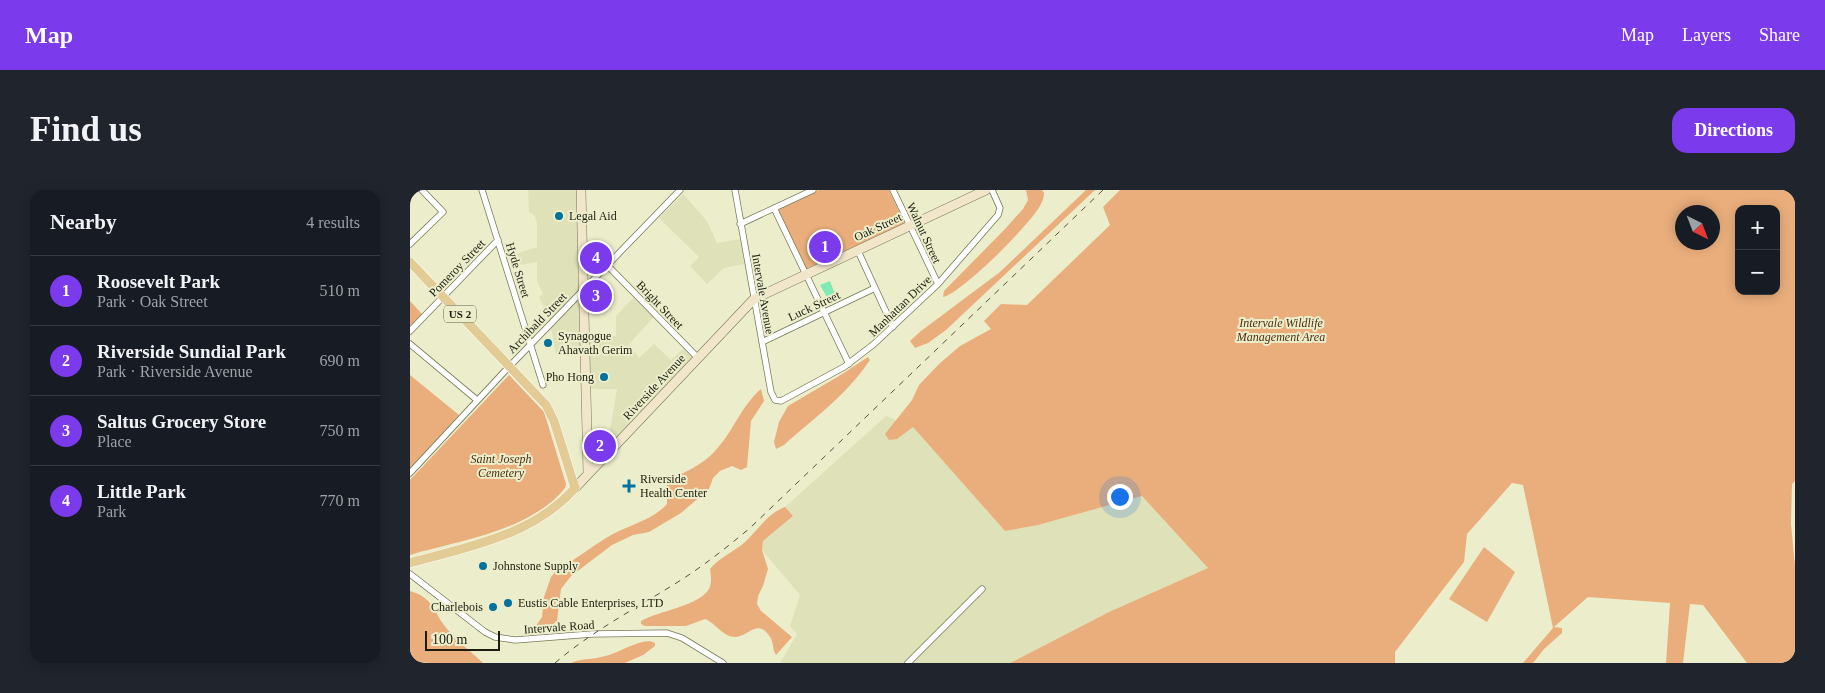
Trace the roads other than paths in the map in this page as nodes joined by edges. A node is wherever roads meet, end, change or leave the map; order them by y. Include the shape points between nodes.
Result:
1 (422, 190) edge
2 (482, 190) edge
3 (581, 190) edge
4 (680, 190) edge
5 (735, 190) edge
6 (813, 190) edge
7 (893, 190) edge
8 (986, 190) edge
9 (992, 190) edge
10 (774, 208) junction
11 (740, 224) junction
12 (910, 226) junction
13 (498, 240) junction
14 (410, 244) edge
15 (858, 251) junction
16 (410, 262) edge
17 (608, 266) junction
18 (806, 275) junction
19 (938, 284) junction
20 (875, 288) junction
21 (584, 290) junction
22 (444, 297) junction
23 (754, 299) junction
24 (824, 313) junction
25 (893, 327) junction
26 (410, 331) edge
27 (762, 342) junction
28 (410, 344) edge
29 (531, 344) junction
30 (698, 358) junction
31 (849, 364) junction
32 (510, 366) junction
33 (543, 385) dead end
34 (477, 400) junction
35 (775, 400) joint
36 (410, 472) edge
37 (588, 474) junction
38 (575, 488) junction
39 (410, 563) edge
40 (410, 574) edge
41 (982, 589) dead end
42 (723, 663) edge
43 (908, 663) edge

1 - 14 street via 443,212
2 - 13 street, Hyde Street
3 - 21 street
4 - 17 street, Archibald Street
5 - 11 street, Intervale Avenue
6 - 10 street
7 - 12 street, Walnut Street
8 - 12 street, Oak Street
9 - 19 street, Manhattan Drive via 1000,208 998,215
10 - 11 street
10 - 18 street
11 - 23 street, Intervale Avenue
12 - 15 street, Oak Street
12 - 19 street, Walnut Street
13 - 22 street, Pomeroy Street
13 - 29 street, Hyde Street
15 - 18 street, Oak Street
15 - 20 street
16 - 22 main road, US 2
17 - 21 street, Archibald Street
17 - 30 street, Bright Street
18 - 23 street, Oak Street
18 - 24 street
19 - 25 street, Manhattan Drive
20 - 24 street, Luck Street
20 - 25 street
21 - 29 street, Archibald Street
21 - 37 street
22 - 26 street, Pomeroy Street
22 - 32 main road, US 2
23 - 27 street, Intervale Avenue
23 - 30 street, Riverside Avenue
24 - 27 street, Luck Street
24 - 31 street
25 - 31 street, Manhattan Drive
27 - 35 street, Intervale Avenue
28 - 34 street
29 - 32 street, Archibald Street
29 - 33 street, Hyde Street
30 - 37 street, Riverside Avenue
31 - 35 street, Manhattan Drive via 786,400
32 - 34 street, Archibald Street
32 - 38 main road, US 2 via 548,409
34 - 36 street, Archibald Street
37 - 38 street, Riverside Avenue
38 - 39 main road, Riverside Avenue via 554,509 531,523 482,542
40 - 42 street, Intervale Road via 495,638 515,640 667,633 682,638
41 - 43 street

